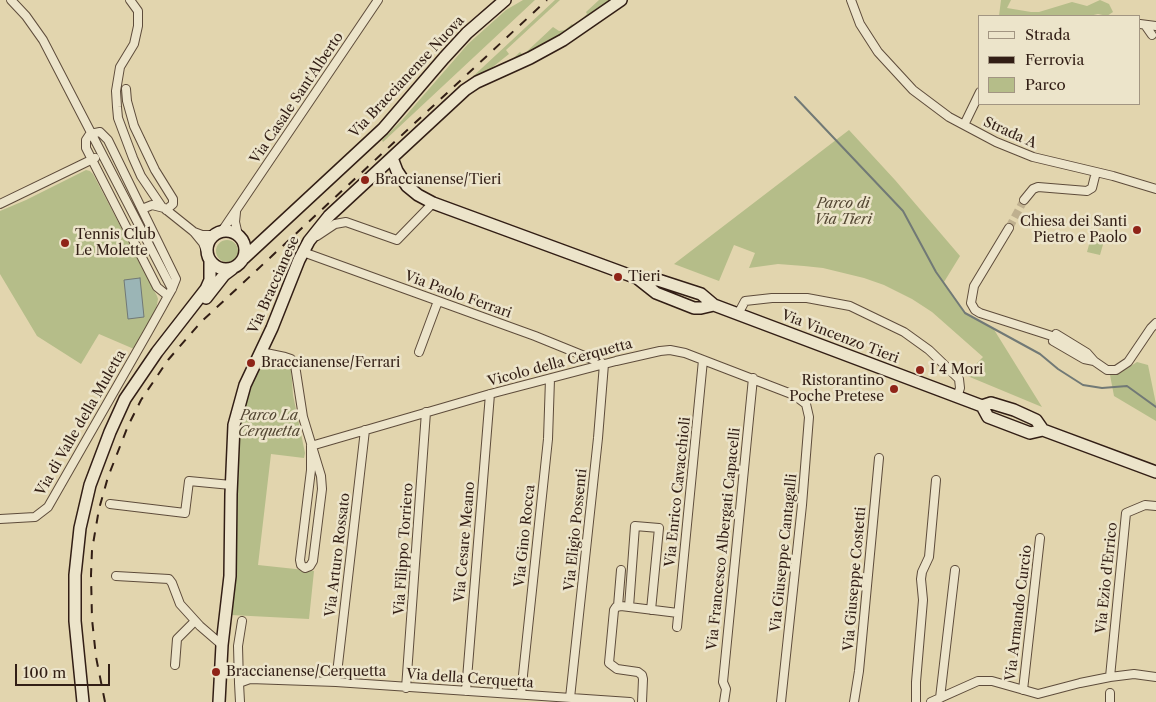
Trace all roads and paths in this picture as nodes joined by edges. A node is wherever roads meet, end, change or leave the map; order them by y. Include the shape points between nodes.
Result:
1 (11, 0) edge
2 (130, 0) edge
3 (378, 0) edge
4 (505, 0) edge
5 (621, 0) edge
6 (851, 0) edge
7 (1142, 25) edge
8 (1156, 26) edge
9 (1152, 35) dead end
10 (126, 89) dead end
11 (978, 96) edge
12 (964, 125) junction
13 (90, 134) junction
14 (101, 155) junction
15 (392, 158) junction
16 (91, 159) junction
17 (1096, 172) junction
18 (1156, 189) edge
19 (1024, 200) tunnel mouth
20 (433, 203) junction
21 (0, 204) edge
22 (164, 208) junction
23 (142, 209) junction
24 (236, 210) junction
25 (1009, 228) tunnel mouth
26 (194, 232) junction
27 (218, 233) junction
28 (239, 236) junction
29 (266, 237) junction
30 (309, 241) junction
31 (303, 252) junction
32 (209, 258) junction
33 (244, 258) junction
34 (172, 269) junction
35 (232, 269) junction
36 (164, 274) junction
37 (637, 278) junction
38 (153, 280) junction
39 (664, 281) junction
40 (157, 288) junction
41 (170, 292) junction
42 (657, 293) junction
43 (701, 294) junction
44 (438, 301) junction
45 (714, 305) junction
46 (162, 307) junction
47 (694, 308) junction
48 (738, 314) junction
49 (1156, 323) edge
50 (175, 330) junction
51 (261, 352) junction
52 (419, 352) dead end
53 (702, 360) junction
54 (604, 364) junction
55 (753, 378) junction
56 (550, 379) junction
57 (490, 394) junction
58 (957, 397) junction
59 (995, 404) junction
60 (982, 406) junction
61 (808, 407) joint
62 (426, 412) junction
63 (990, 418) junction
64 (1034, 419) junction
65 (365, 430) junction
66 (1043, 430) junction
67 (1030, 433) junction
68 (311, 446) junction
69 (879, 458) dead end
70 (1156, 472) edge
71 (936, 480) dead end
72 (231, 486) junction
73 (110, 504) dead end
74 (1156, 506) edge
75 (0, 519) edge
76 (1040, 538) dead end
77 (621, 570) dead end
78 (954, 570) dead end
79 (116, 576) dead end
80 (618, 606) junction
81 (629, 607) junction
82 (651, 610) junction
83 (678, 613) junction
84 (195, 621) junction
85 (242, 621) dead end
86 (677, 627) dead end
87 (222, 645) junction
88 (175, 664) dead end
89 (1156, 677) edge
90 (1110, 678) junction
91 (336, 682) junction
92 (239, 684) junction
93 (406, 688) junction
94 (1023, 690) junction
95 (466, 692) junction
96 (1110, 693) dead end
97 (521, 694) junction
98 (498, 698) edge
99 (570, 698) junction
100 (940, 698) junction
101 (83, 702) edge
102 (219, 702) edge
103 (240, 702) edge
104 (630, 702) edge
105 (642, 702) edge
106 (724, 702) edge
107 (781, 702) edge
108 (854, 702) edge
109 (916, 702) edge
110 (932, 702) edge
111 (1110, 702) edge

1 - 13 street via 43,40
2 - 22 street via 138,11 138,26 134,44 120,67 117,112 141,176
3 - 24 street, Via Casale Sant'Alberto
4 - 29 street, Via Braccianense Nuova via 444,58 383,129
5 - 15 street, Via Braccianese via 551,47 464,90
6 - 12 street, Strada A via 867,36 887,63 923,99
7 - 8 street
7 - 9 street
10 - 22 street via 134,126 173,199 173,204
11 - 12 street
12 - 17 street, Strada A via 1033,157
13 - 14 street
13 - 16 street via 85,145
13 - 23 street via 104,134
14 - 16 street
14 - 36 street
15 - 20 street, Via Vincenzo Tieri via 407,186
15 - 30 street, Via Braccianese via 329,216
16 - 21 street
16 - 38 street
17 - 18 street, Strada A
17 - 19 street via 1092,188 1087,191 1038,186
20 - 30 street via 397,240 342,222
20 - 37 street, Via Vincenzo Tieri
22 - 23 street via 152,205
22 - 26 street
23 - 34 street
24 - 27 street, Via Casale Sant'Alberto
24 - 28 street via 234,222
25 - 49 street via 974,286 972,303 975,310 1055,337 1056,334 1087,352 1107,370 1116,370 1128,362
26 - 27 street via 202,235
26 - 32 street
27 - 28 street via 230,231
27 - 32 street via 207,245
28 - 29 street via 254,241
28 - 33 street via 246,249
29 - 33 street, Via Braccianense Nuova
30 - 31 street, Via Braccianese
31 - 44 street, Via Paolo Ferrari
31 - 51 street, Via Braccianese
32 - 35 street via 220,269
32 - 50 street via 210,280 206,289
33 - 35 street
34 - 36 street
34 - 41 street via 176,278
35 - 50 street
36 - 38 street
36 - 41 street
37 - 39 street, Via Vincenzo Tieri
37 - 42 street, Via Vincenzo Tieri
38 - 40 street
39 - 42 street
39 - 43 street, Via Vincenzo Tieri
40 - 41 street
40 - 46 street
41 - 46 street, Via di Valle della Muletta
42 - 47 street, Via Vincenzo Tieri
43 - 45 street, Via Vincenzo Tieri
43 - 47 street via 700,302
44 - 52 street
44 - 54 street, Via Paolo Ferrari
45 - 47 street, Via Vincenzo Tieri
45 - 48 street, Via Vincenzo Tieri
46 - 75 street, Via di Valle della Muletta via 48,507 35,517
48 - 58 street, Via Vincenzo Tieri
48 - 58 street via 745,301 772,298 807,298 850,306 904,332 929,350 959,379
50 - 101 street via 125,399 88,492 78,544 74,594
51 - 68 street via 286,357 294,363
51 - 72 street, Via Braccianese via 238,407 232,441
53 - 54 street, Vicolo della Cerquetta via 665,350
53 - 55 street, Vicolo della Cerquetta
53 - 83 street, Via Enrico Cavacchioli
54 - 56 street, Vicolo della Cerquetta
54 - 99 street, Via Eligio Possenti
55 - 61 street, Vicolo della Cerquetta via 794,395
55 - 106 street, Via Francesco Albergati Capacelli via 723,682 726,689
56 - 57 street, Vicolo della Cerquetta
56 - 97 street, Via Gino Rocca via 548,439
57 - 62 street, Vicolo della Cerquetta
57 - 95 street, Via Cesare Meano
58 - 60 street, Via Vincenzo Tieri
59 - 60 street, Via Vincenzo Tieri
59 - 63 street
59 - 64 street, Via Vincenzo Tieri
60 - 63 street
61 - 107 street, Via Giuseppe Cantagalli via 802,505
62 - 65 street, Vicolo della Cerquetta
62 - 93 street, Via Filippo Torriero
63 - 67 street
64 - 66 street, Via Vincenzo Tieri
64 - 67 street
65 - 68 street, Vicolo della Cerquetta
65 - 91 street, Via Arturo Rossato
66 - 67 street
66 - 70 street
68 - 68 street via 312,466 300,560 300,566 305,568 313,562 322,489 320,471
69 - 108 street, Via Giuseppe Costetti
71 - 109 street via 929,554 921,579 923,600
72 - 73 street via 189,481 184,513
72 - 87 street, Via Braccianese via 230,576
74 - 90 street, Via Ezio d'Errico via 1145,505 1126,513
76 - 94 street, Via Armando Curcio
77 - 80 street
78 - 100 street
79 - 84 street via 169,579 180,604
80 - 81 street
80 - 105 street via 614,612 608,661 614,668 642,675
81 - 82 street
81 - 82 street via 634,526 659,528
82 - 83 street
83 - 86 street, Via Enrico Cavacchioli
84 - 87 street
84 - 88 street via 177,639
85 - 92 street via 238,646
87 - 102 street, Via Braccianese
89 - 90 street via 1134,674
90 - 94 street via 1043,694
91 - 92 street, Via della Cerquetta via 250,680
91 - 93 street, Via della Cerquetta
92 - 103 street
93 - 95 street, Via della Cerquetta
94 - 100 street via 982,680
95 - 98 street, Via della Cerquetta
96 - 111 street
97 - 98 street, Via della Cerquetta
97 - 99 street, Via della Cerquetta
99 - 104 street, Via della Cerquetta
100 - 110 street

